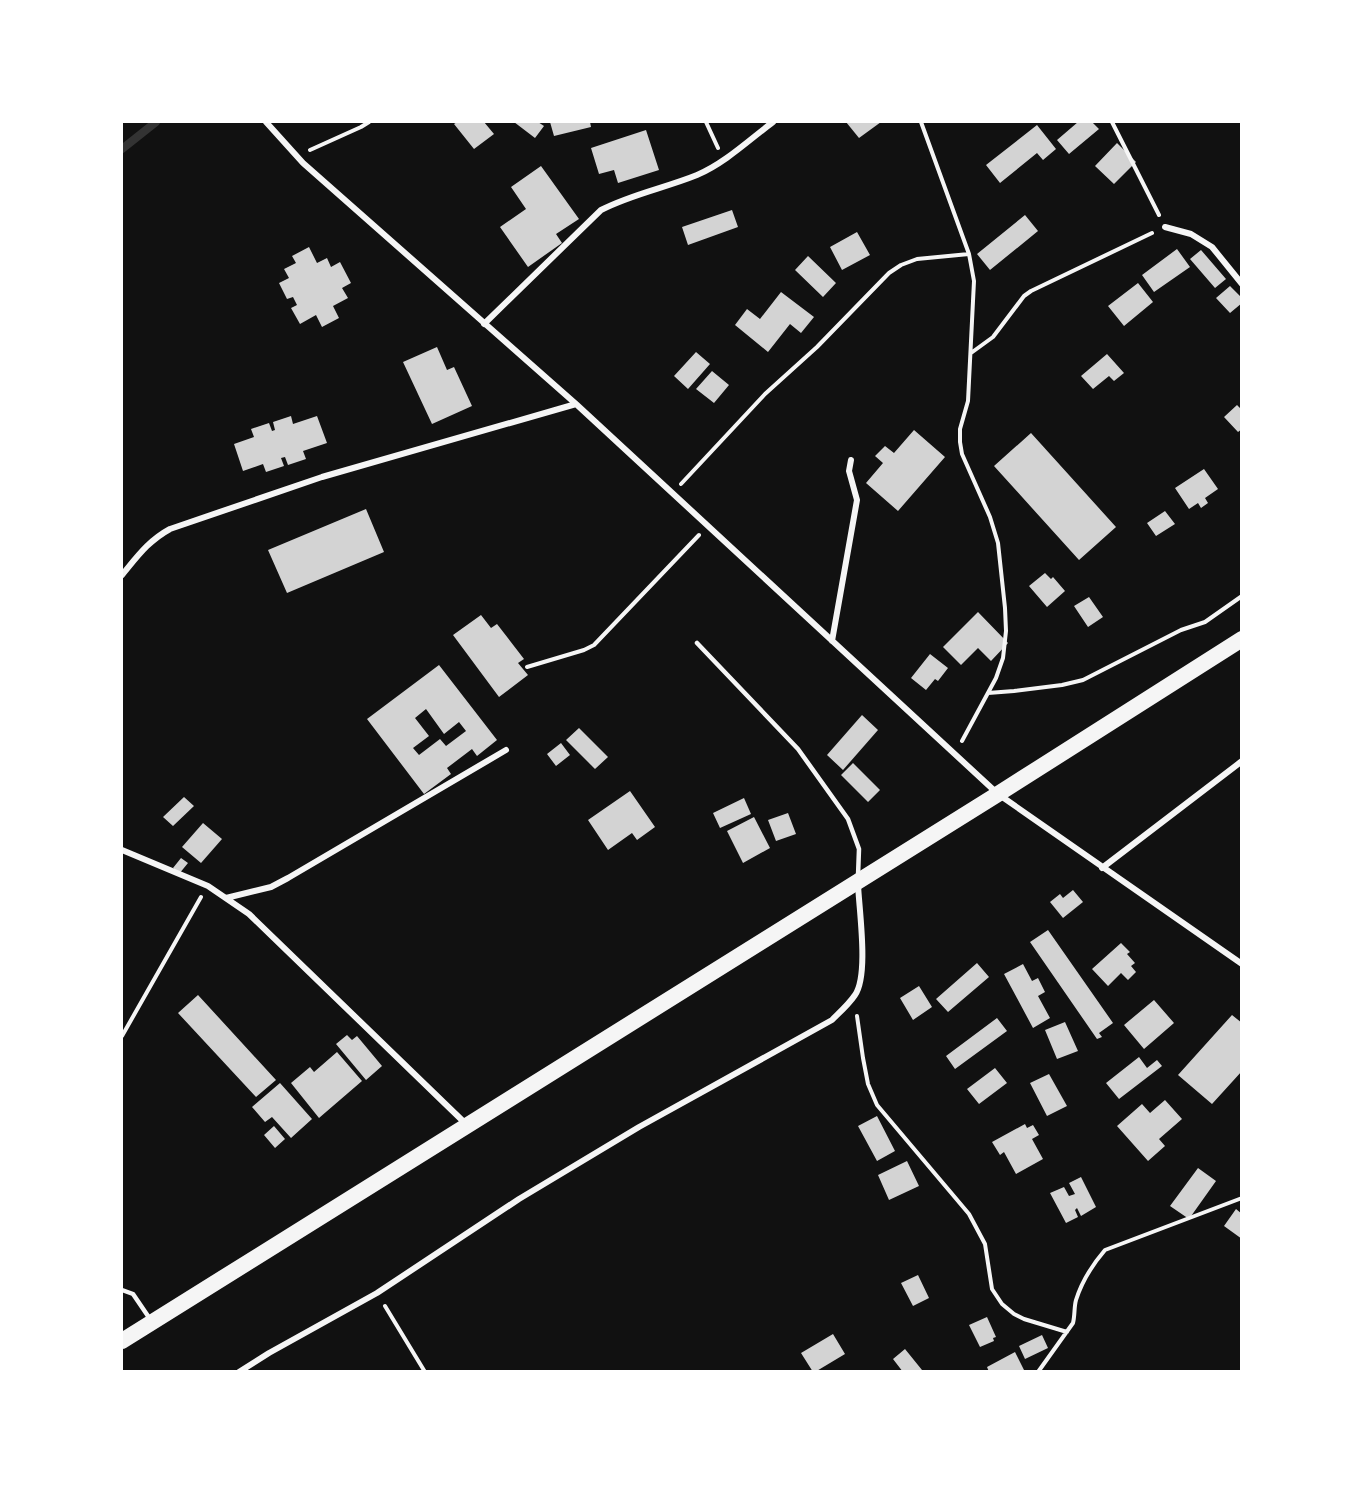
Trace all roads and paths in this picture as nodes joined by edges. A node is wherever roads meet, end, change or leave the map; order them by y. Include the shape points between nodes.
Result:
1 (266, 122) edge
2 (369, 122) edge
3 (706, 122) edge
4 (773, 122) edge
5 (921, 122) edge
6 (1112, 122) edge
7 (297, 157) junction
8 (723, 160) junction
9 (1165, 227) junction
10 (969, 254) junction
11 (1242, 284) edge
12 (484, 324) junction
13 (971, 353) junction
14 (576, 404) junction
15 (851, 460) dead end
16 (672, 493) junction
17 (708, 526) junction
18 (122, 575) edge
19 (1242, 596) edge
20 (1242, 639) edge
21 (832, 641) junction
22 (697, 643) dead end
23 (527, 667) dead end
24 (988, 693) junction
25 (506, 750) dead end
26 (955, 755) junction
27 (1242, 761) edge
28 (998, 794) junction
29 (122, 850) edge
30 (1102, 868) junction
31 (858, 880) junction
32 (208, 886) junction
33 (226, 898) junction
34 (1242, 964) edge
35 (855, 996) junction
36 (122, 1036) edge
37 (466, 1124) junction
38 (1242, 1198) edge
39 (122, 1290) edge
40 (377, 1293) junction
41 (153, 1322) junction
42 (1067, 1332) junction
43 (122, 1341) edge
44 (239, 1371) edge
45 (425, 1371) edge
46 (1038, 1371) edge

1 - 7 street
2 - 7 path
3 - 8 path
4 - 8 street
5 - 10 path
6 - 9 path
7 - 12 street
8 - 12 street via 698,174 601,210
9 - 11 street via 1191,234 1212,247
9 - 13 path via 1031,291 993,337
10 - 13 path via 974,281
10 - 16 path via 917,259 889,273 765,394
12 - 14 street
13 - 24 path via 960,442 998,543 1005,608 1003,658
14 - 16 street
14 - 18 street via 322,477 170,529 148,543
15 - 21 street via 850,478 857,500
16 - 17 street
17 - 21 street
17 - 23 path via 594,645
19 - 24 path via 1205,622 1181,630 1083,680
20 - 28 highway
21 - 26 street
22 - 31 lane via 798,749 848,819 859,849
24 - 26 path
25 - 33 street via 271,887
26 - 28 street
27 - 30 street
28 - 30 street
28 - 31 highway
29 - 32 street
30 - 34 street
31 - 35 street via 863,970
31 - 37 highway
32 - 33 street
32 - 36 path
33 - 37 street via 249,914
35 - 40 street via 832,1020 639,1127
35 - 42 path via 868,1084 877,1105 969,1214 985,1244 992,1289 1014,1314
37 - 41 highway
38 - 42 path via 1106,1250 1085,1279
39 - 41 lane via 133,1294
40 - 44 street
40 - 45 path
41 - 43 highway
42 - 46 path

